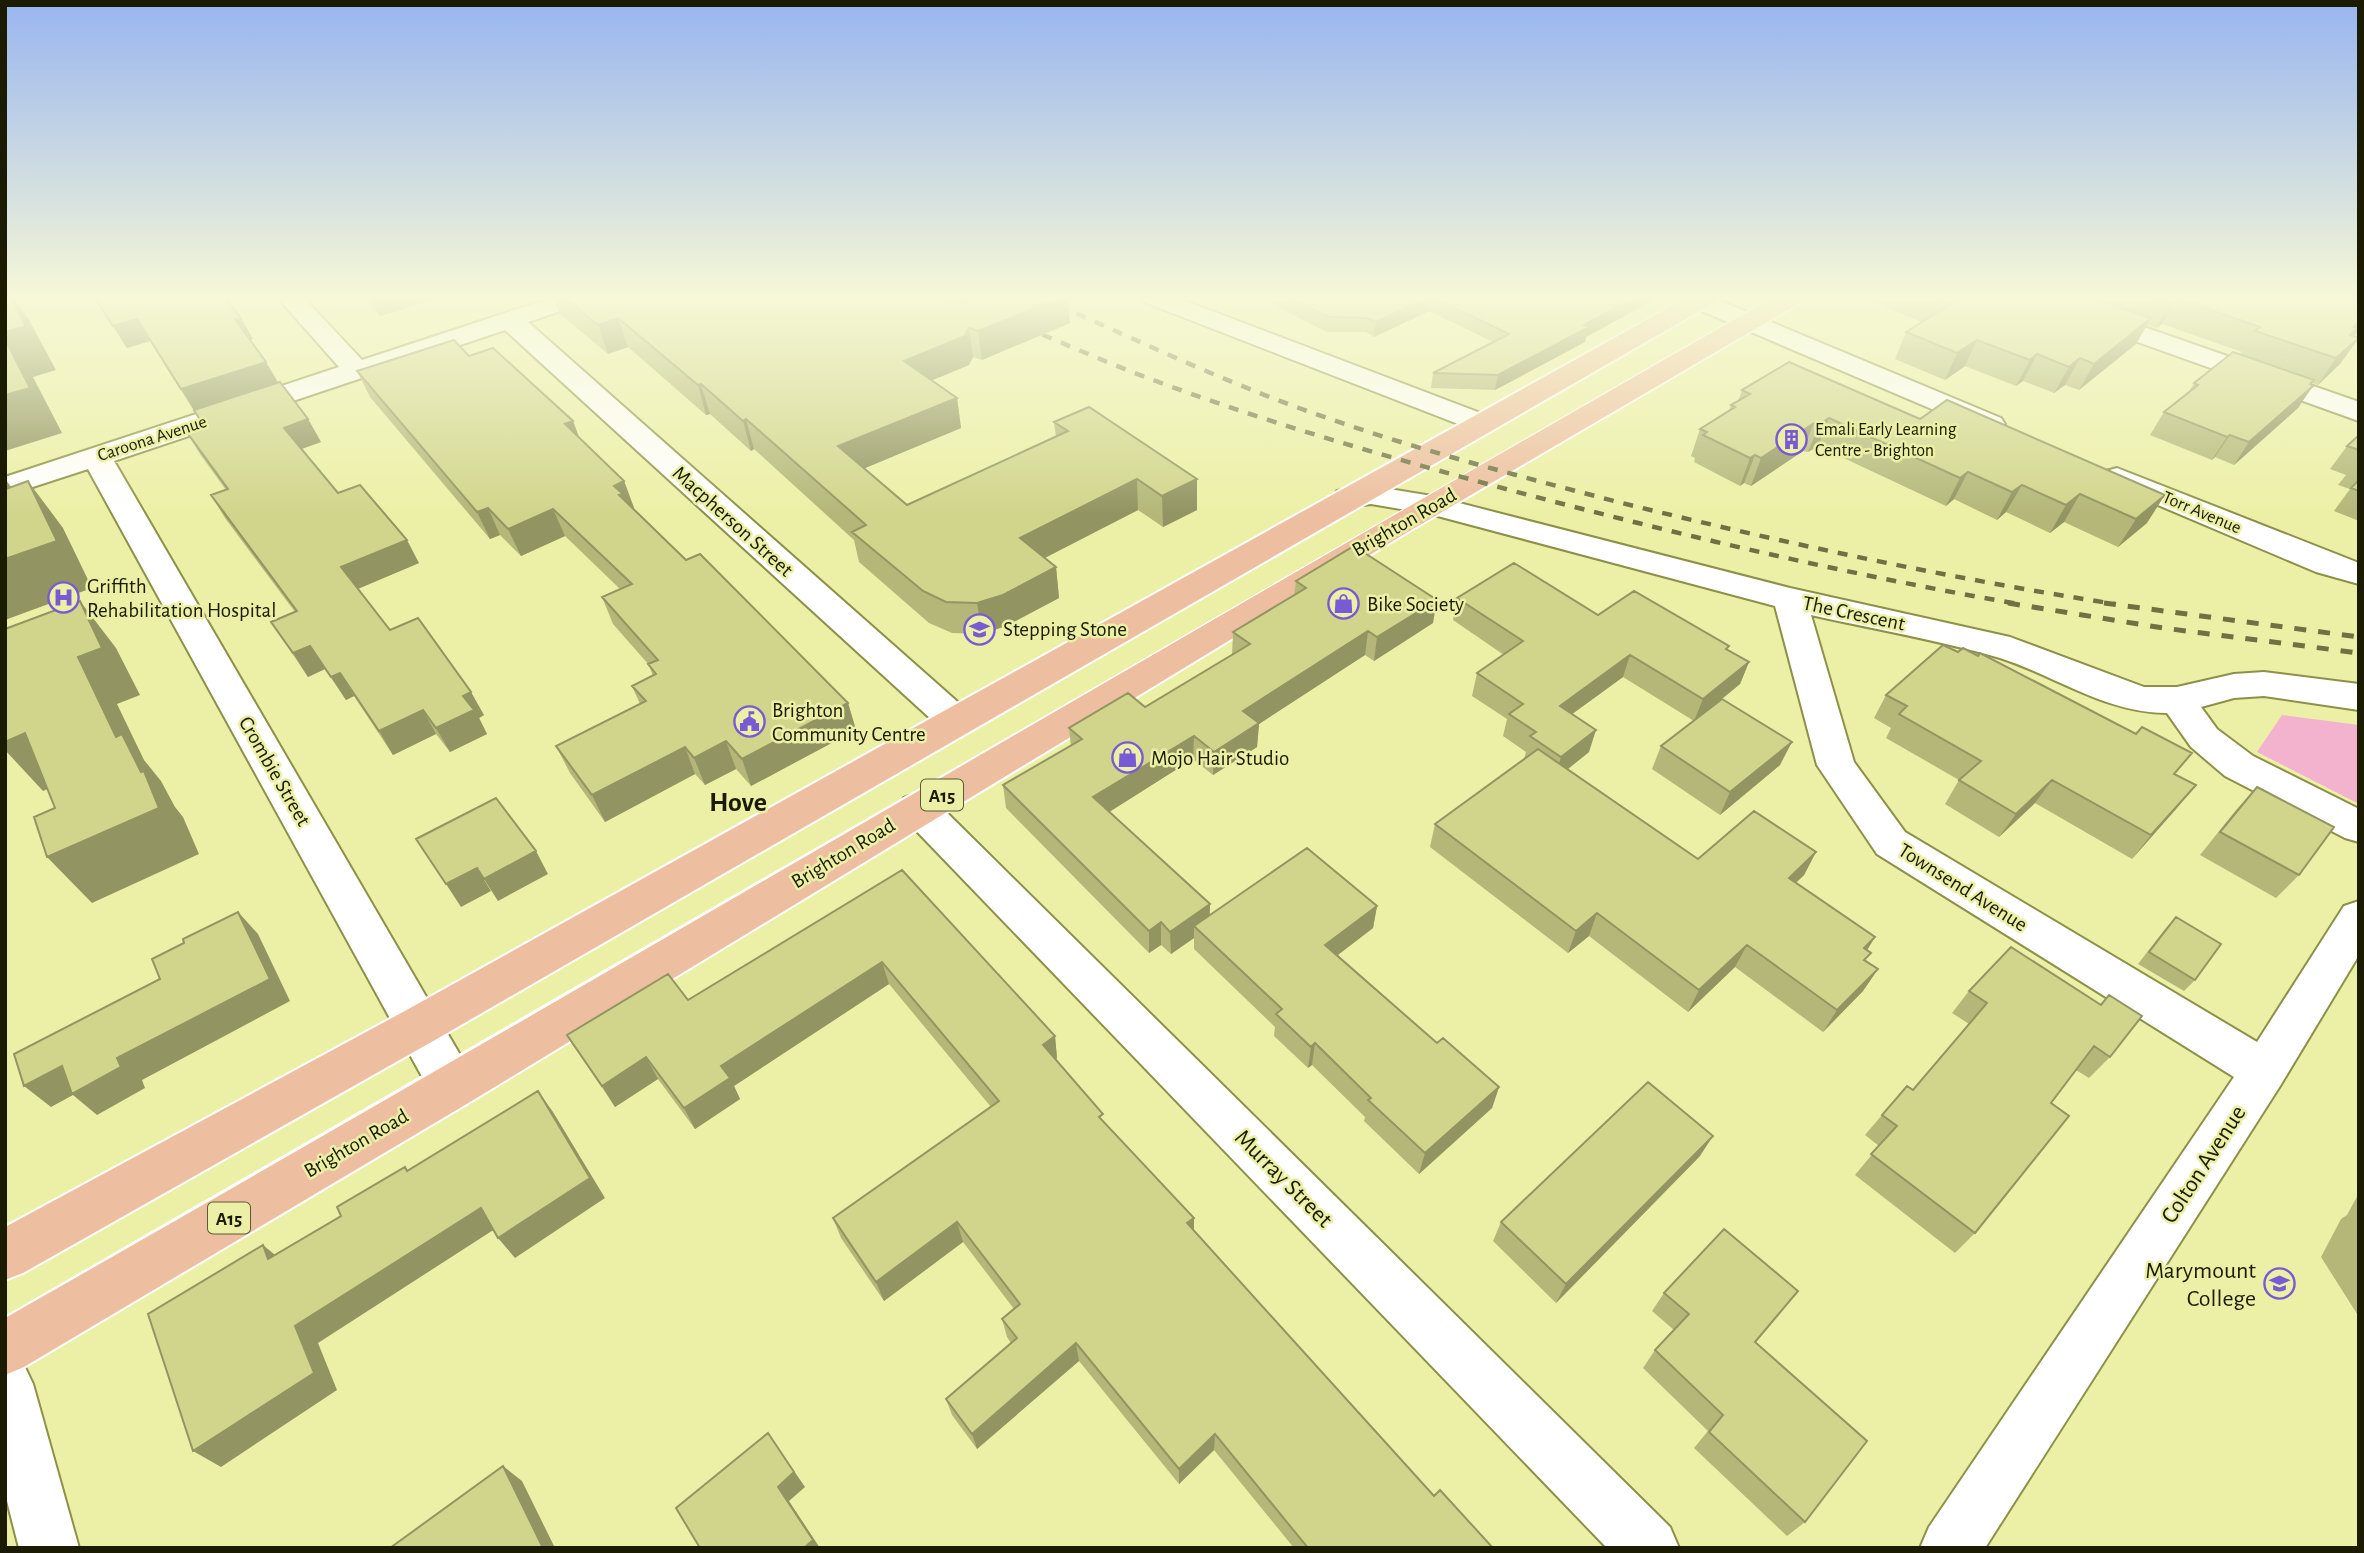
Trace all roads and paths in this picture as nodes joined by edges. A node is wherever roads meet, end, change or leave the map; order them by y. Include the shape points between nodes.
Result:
1 (565, 369) edge
2 (1342, 369) edge
3 (1576, 369) edge
4 (1668, 369) edge
5 (1862, 369) edge
6 (2239, 369) edge
7 (356, 370) edge
8 (2359, 412) edge
9 (1481, 423) junction
10 (2020, 436) edge
11 (96, 456) junction
12 (2097, 468) edge
13 (5, 486) edge
14 (1348, 498) junction
15 (1432, 505) junction
16 (2359, 574) edge
17 (1790, 599) junction
18 (2359, 697) edge
19 (2177, 700) junction
20 (956, 721) junction
21 (918, 808) junction
22 (2359, 827) edge
23 (2359, 918) edge
24 (419, 1026) junction
25 (2264, 1071) junction
26 (453, 1087) junction
27 (5, 1255) edge
28 (5, 1349) edge
29 (5, 1384) edge
30 (49, 1548) edge
31 (1649, 1548) edge
32 (1950, 1548) edge

1 - 20 street, Macpherson Street
2 - 9 street
3 - 9 main road
4 - 15 main road, Brighton Road / A15
5 - 10 street
6 - 8 street
7 - 11 street, Caroona Avenue
9 - 14 main road
11 - 13 street, Caroona Avenue
11 - 24 street, Crombie Street
12 - 16 street, Torr Avenue
14 - 15 street, The Crescent via 1371,495
14 - 20 main road
15 - 17 street, The Crescent
15 - 21 main road, Brighton Road / A15
17 - 19 street, The Crescent via 2010,649 2143,700
17 - 25 street, Townsend Avenue via 1836,765 1891,843
18 - 19 street, The Crescent via 2264,684
19 - 22 street via 2204,738 2239,766
20 - 24 main road
21 - 26 main road, Brighton Road / A15
21 - 31 street, Murray Street
23 - 25 street, Colton Avenue
24 - 26 street, Crombie Street
24 - 27 main road
25 - 32 street, Colton Avenue
26 - 28 main road, Brighton Road / A15
29 - 30 street

